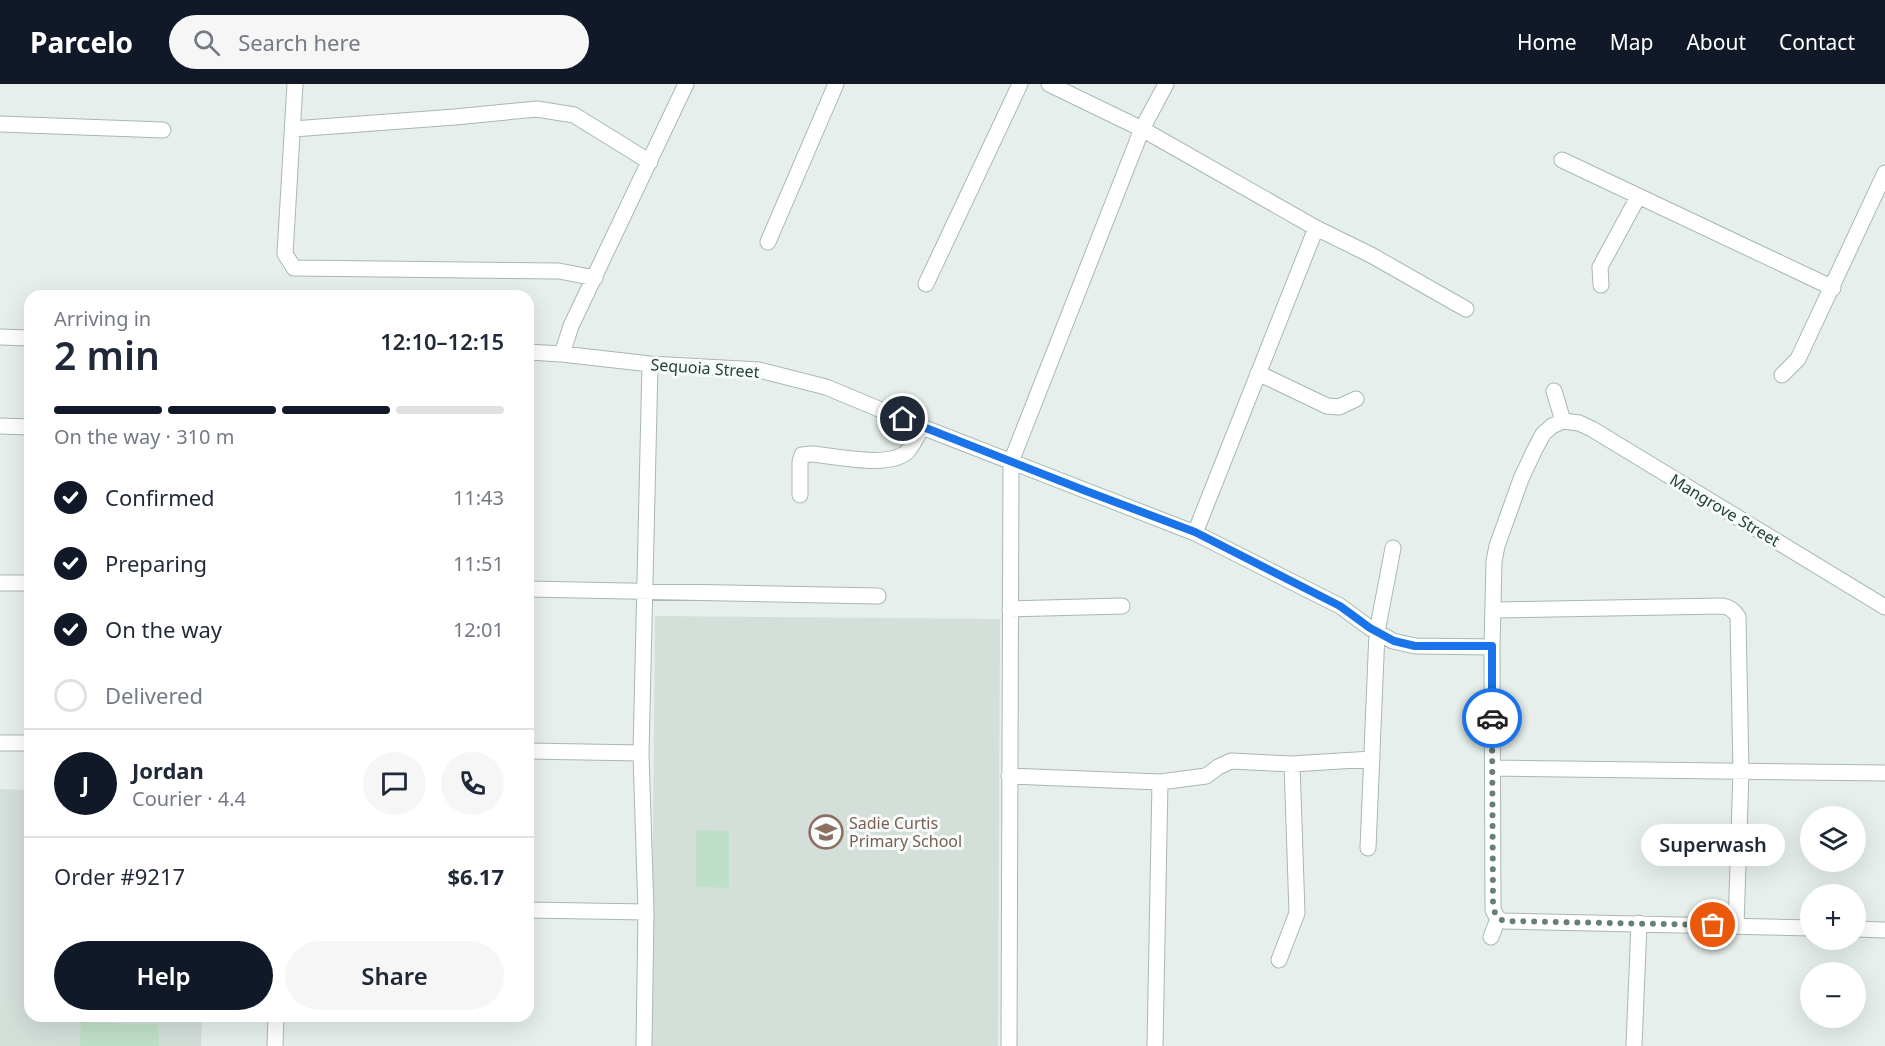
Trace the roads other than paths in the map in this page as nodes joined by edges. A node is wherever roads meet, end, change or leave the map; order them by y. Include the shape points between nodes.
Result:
1 (295, 84) edge
2 (686, 84) edge
3 (836, 84) edge
4 (1020, 84) edge
5 (1049, 84) edge
6 (1166, 84) edge
7 (0, 124) edge
8 (293, 129) junction
9 (1142, 129) junction
10 (163, 130) dead end
11 (1562, 160) dead end
12 (650, 162) junction
13 (1885, 173) edge
14 (1638, 196) junction
15 (1316, 228) junction
16 (768, 242) dead end
17 (595, 278) junction
18 (926, 284) dead end
19 (1600, 285) dead end
20 (1833, 288) junction
21 (1466, 309) dead end
22 (0, 337) edge
23 (24, 338) edge
24 (534, 352) edge
25 (562, 354) junction
26 (650, 364) junction
27 (1258, 373) junction
28 (1782, 375) dead end
29 (1554, 391) dead end
30 (1356, 399) dead end
31 (1563, 421) junction
32 (0, 426) edge
33 (24, 427) edge
34 (922, 427) junction
35 (1011, 462) junction
36 (800, 495) dead end
37 (1195, 532) junction
38 (1393, 548) dead end
39 (0, 582) edge
40 (24, 583) edge
41 (534, 589) edge
42 (643, 591) junction
43 (878, 596) dead end
44 (1122, 606) dead end
45 (1885, 607) edge
46 (1010, 609) junction
47 (1493, 610) junction
48 (1377, 632) junction
49 (1492, 646) junction
50 (0, 742) edge
51 (24, 743) edge
52 (534, 751) edge
53 (640, 753) junction
54 (1372, 759) junction
55 (1292, 764) junction
56 (1493, 768) junction
57 (1741, 772) junction
58 (1885, 773) edge
59 (1010, 776) junction
60 (1160, 782) junction
61 (1368, 848) dead end
62 (534, 910) edge
63 (646, 912) junction
64 (1498, 918) junction
65 (1639, 923) junction
66 (1736, 926) junction
67 (1800, 928) edge
68 (1866, 929) edge
69 (1885, 930) edge
70 (1491, 937) dead end
71 (1279, 960) dead end
72 (276, 1022) edge
73 (275, 1046) edge
74 (644, 1046) edge
75 (1009, 1046) edge
76 (1155, 1046) edge
77 (1634, 1046) edge

1 - 8 street
2 - 12 street
3 - 16 street
4 - 18 street
5 - 9 street
6 - 9 street
7 - 10 street
8 - 12 street via 537,109 573,115
8 - 17 street via 285,254 294,268 559,271
9 - 15 street
9 - 35 street
11 - 14 street
12 - 17 street
13 - 20 street
14 - 19 street via 1600,267
14 - 20 street
15 - 21 street
15 - 27 street
17 - 25 street
20 - 28 street via 1798,359
22 - 23 street
24 - 25 street, Sequoia Street
25 - 26 street, Sequoia Street
26 - 34 street, Sequoia Street via 759,370 826,387
26 - 42 street
27 - 30 street via 1326,406 1339,407
27 - 37 street
29 - 31 street
31 - 45 street, Mangrove Street via 1592,429
31 - 47 street via 1543,434 1521,479 1497,546 1492,573
32 - 33 street
34 - 35 street, Sequoia Street
34 - 36 street via 908,450 898,458 878,461 802,455
35 - 37 street, Sequoia Street
35 - 46 street
37 - 48 street, Sequoia Street via 1340,606
38 - 48 street
39 - 40 street
41 - 42 street
42 - 43 street
42 - 53 street
44 - 46 street
46 - 59 street
47 - 49 street
47 - 57 street via 1722,606 1731,609 1737,617
48 - 49 street, Sequoia Street via 1415,646
48 - 54 street
49 - 56 street
50 - 51 street
52 - 53 street
53 - 63 street
54 - 55 street
54 - 61 street
55 - 60 street via 1231,761 1206,776
55 - 71 street via 1296,913
56 - 57 street
56 - 64 street via 1493,910
57 - 58 street
57 - 66 street
59 - 60 street
59 - 75 street
60 - 76 street
62 - 63 street
63 - 74 street
64 - 65 street
64 - 70 street
65 - 66 street
65 - 77 street
66 - 67 street
68 - 69 street
72 - 73 street

